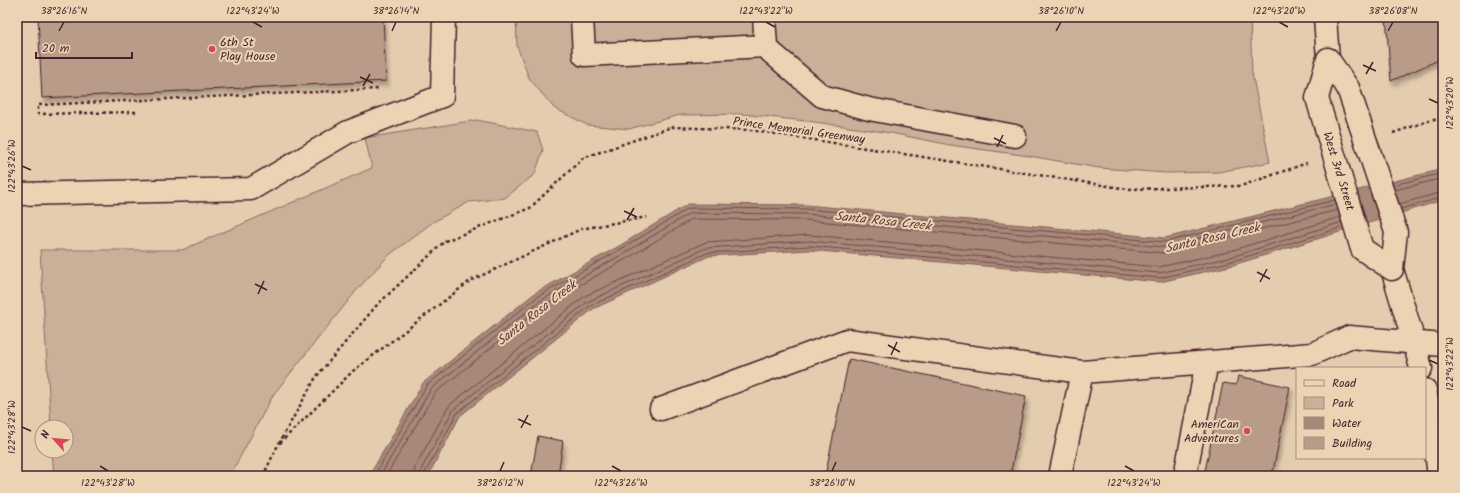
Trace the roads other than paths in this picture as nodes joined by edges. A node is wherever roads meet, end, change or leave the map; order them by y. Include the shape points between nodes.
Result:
1 (444, 17) edge
2 (582, 17) edge
3 (764, 17) edge
4 (1325, 17) edge
5 (764, 46) junction
6 (1328, 59) junction
7 (1015, 136) dead end
8 (17, 194) edge
9 (1392, 269) junction
10 (1414, 342) junction
11 (1443, 345) edge
12 (1207, 362) junction
13 (1420, 367) edge
14 (1082, 372) junction
15 (1426, 396) edge
16 (662, 409) dead end
17 (1060, 476) edge
18 (1185, 476) edge
19 (1439, 476) edge

1 - 8 main road via 442,96 348,132 251,189
2 - 5 main road via 584,55
3 - 5 main road
4 - 6 main road, West 3rd Street
5 - 7 main road via 822,96 869,109
6 - 9 main road, bridge via 1348,88 1396,232
6 - 9 main road, West 3rd Street, bridge via 1316,98 1362,249
9 - 10 main road
10 - 11 main road
10 - 12 main road via 1349,337 1312,354
10 - 13 main road
12 - 14 main road
12 - 18 main road
14 - 16 main road via 847,340
14 - 17 main road
15 - 19 main road

